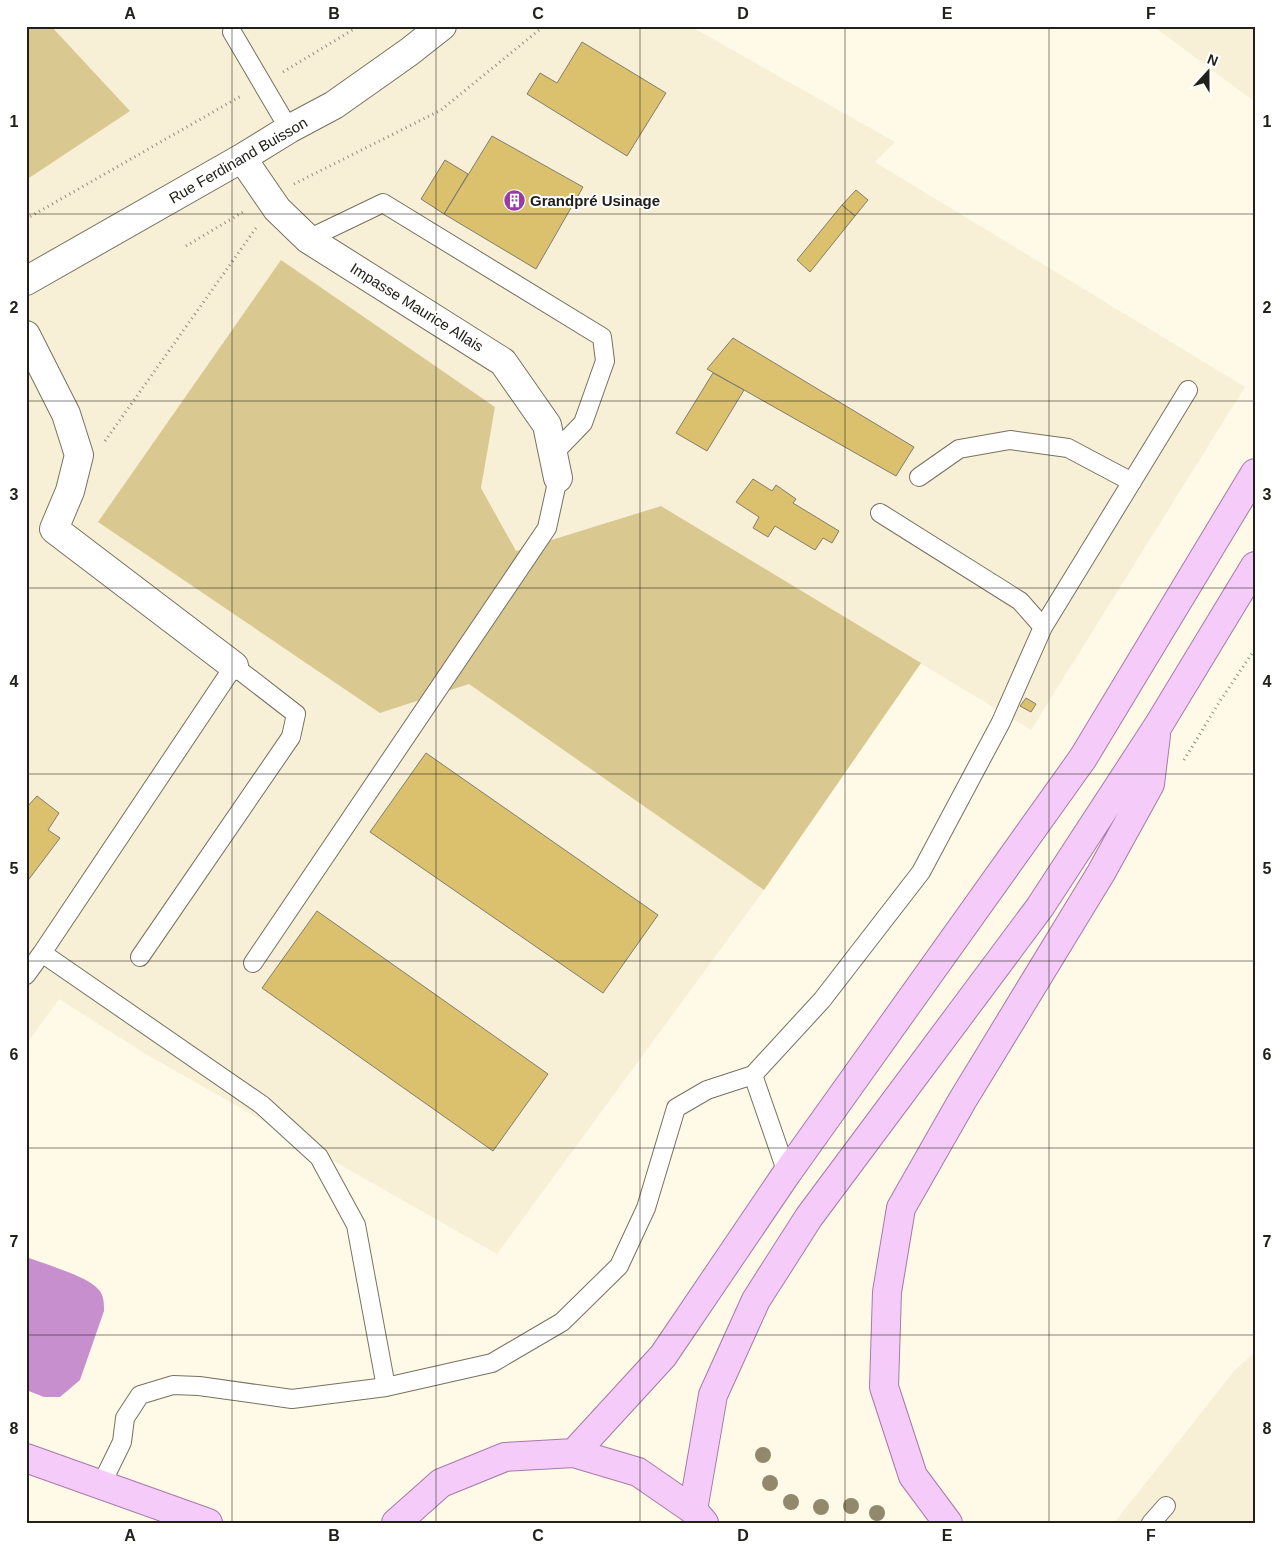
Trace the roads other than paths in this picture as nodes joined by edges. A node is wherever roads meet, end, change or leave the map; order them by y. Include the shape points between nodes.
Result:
1 (442, 26) edge
2 (232, 32) dead end
3 (289, 129) junction
4 (242, 158) junction
5 (308, 239) junction
6 (26, 281) edge
7 (26, 335) edge
8 (1188, 390) dead end
9 (556, 466) junction
10 (1255, 473) edge
11 (919, 477) dead end
12 (1132, 482) junction
13 (880, 513) dead end
14 (1255, 566) edge
15 (1043, 627) junction
16 (234, 666) junction
17 (1158, 726) junction
18 (42, 953) junction
19 (140, 956) dead end
20 (253, 963) dead end
21 (26, 975) edge
22 (753, 1076) junction
23 (787, 1173) junction
24 (386, 1387) junction
25 (574, 1453) junction
26 (26, 1458) edge
27 (101, 1486) junction
28 (1166, 1506) dead end
29 (699, 1516) edge
30 (208, 1523) edge
31 (396, 1523) edge
32 (948, 1523) edge
33 (1151, 1523) edge

1 - 3 street, Rue Ferdinand Buisson via 334,105
2 - 3 lane
3 - 4 street, Rue Ferdinand Buisson
4 - 5 street, Impasse Maurice Allais via 277,209
4 - 6 street, Rue Ferdinand Buisson
5 - 9 street, Impasse Maurice Allais via 503,362 547,424
5 - 9 lane via 383,203 602,337 605,361 583,422
7 - 16 street via 66,414 79,455 70,491 54,529
8 - 12 lane
9 - 20 lane via 547,528
10 - 23 main road via 1083,758
11 - 12 lane via 959,449 1010,440 1068,448
12 - 15 lane
13 - 15 lane via 1020,601
14 - 17 main road
15 - 22 lane via 1000,722 921,872 822,1000
16 - 18 lane
16 - 19 lane via 296,714 291,737
17 - 29 main road via 1040,907 808,1217 756,1300 713,1395
17 - 32 main road via 1150,784 1101,873 901,1208 887,1292 884,1387 913,1476
18 - 21 lane
18 - 24 lane via 262,1105 319,1157 356,1225
22 - 23 lane
22 - 24 lane via 707,1090 676,1108 646,1208 619,1266 562,1322 492,1363
23 - 25 main road via 663,1356
24 - 27 lane via 292,1399 173,1385 140,1395 125,1418 122,1442
25 - 29 main road via 638,1472
25 - 31 main road via 505,1457 441,1483
26 - 27 main road
27 - 30 main road
28 - 33 lane

